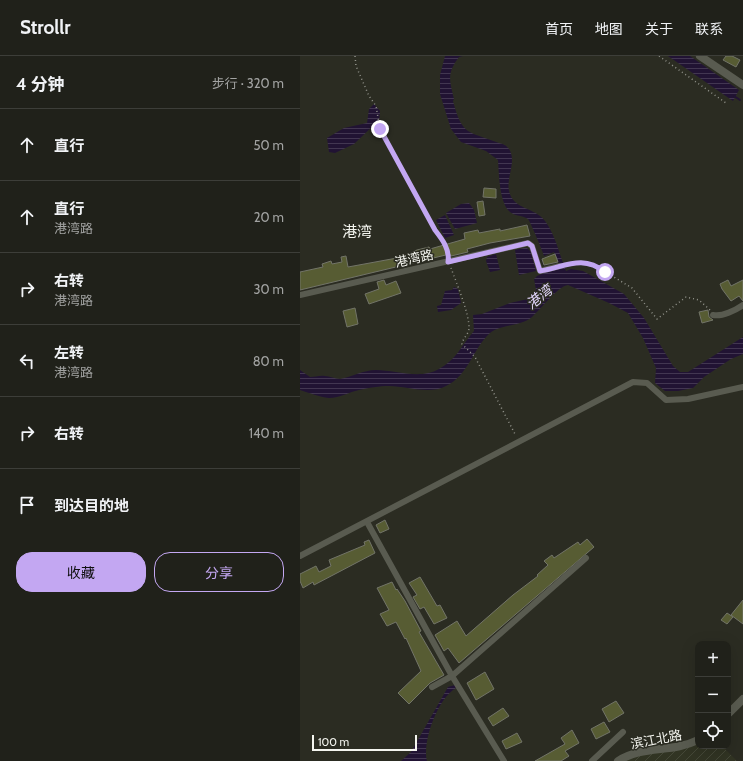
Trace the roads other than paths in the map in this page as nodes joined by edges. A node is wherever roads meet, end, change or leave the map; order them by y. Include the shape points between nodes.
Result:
1 (700, 56) edge
2 (743, 85) edge
3 (560, 266) road end
4 (300, 295) edge
5 (743, 305) edge
6 (713, 315) road end
7 (743, 387) edge
8 (367, 522) junction
9 (300, 556) edge
10 (586, 558) dead end
11 (452, 676) junction
12 (432, 687) dead end
13 (743, 699) edge
14 (729, 713) edge
15 (623, 732) dead end
16 (695, 741) edge
17 (504, 761) edge
18 (592, 761) edge
19 (618, 761) edge

1 - 2 street
3 - 4 street, 港湾路 via 540,271 532,246 528,243
5 - 6 street via 717,316
7 - 8 street via 688,399 666,400 647,383 633,382
8 - 9 street
8 - 11 street
10 - 11 street
11 - 12 street
11 - 17 street
13 - 14 street
15 - 18 street
16 - 19 street, 滨江北路 via 673,749 641,751

